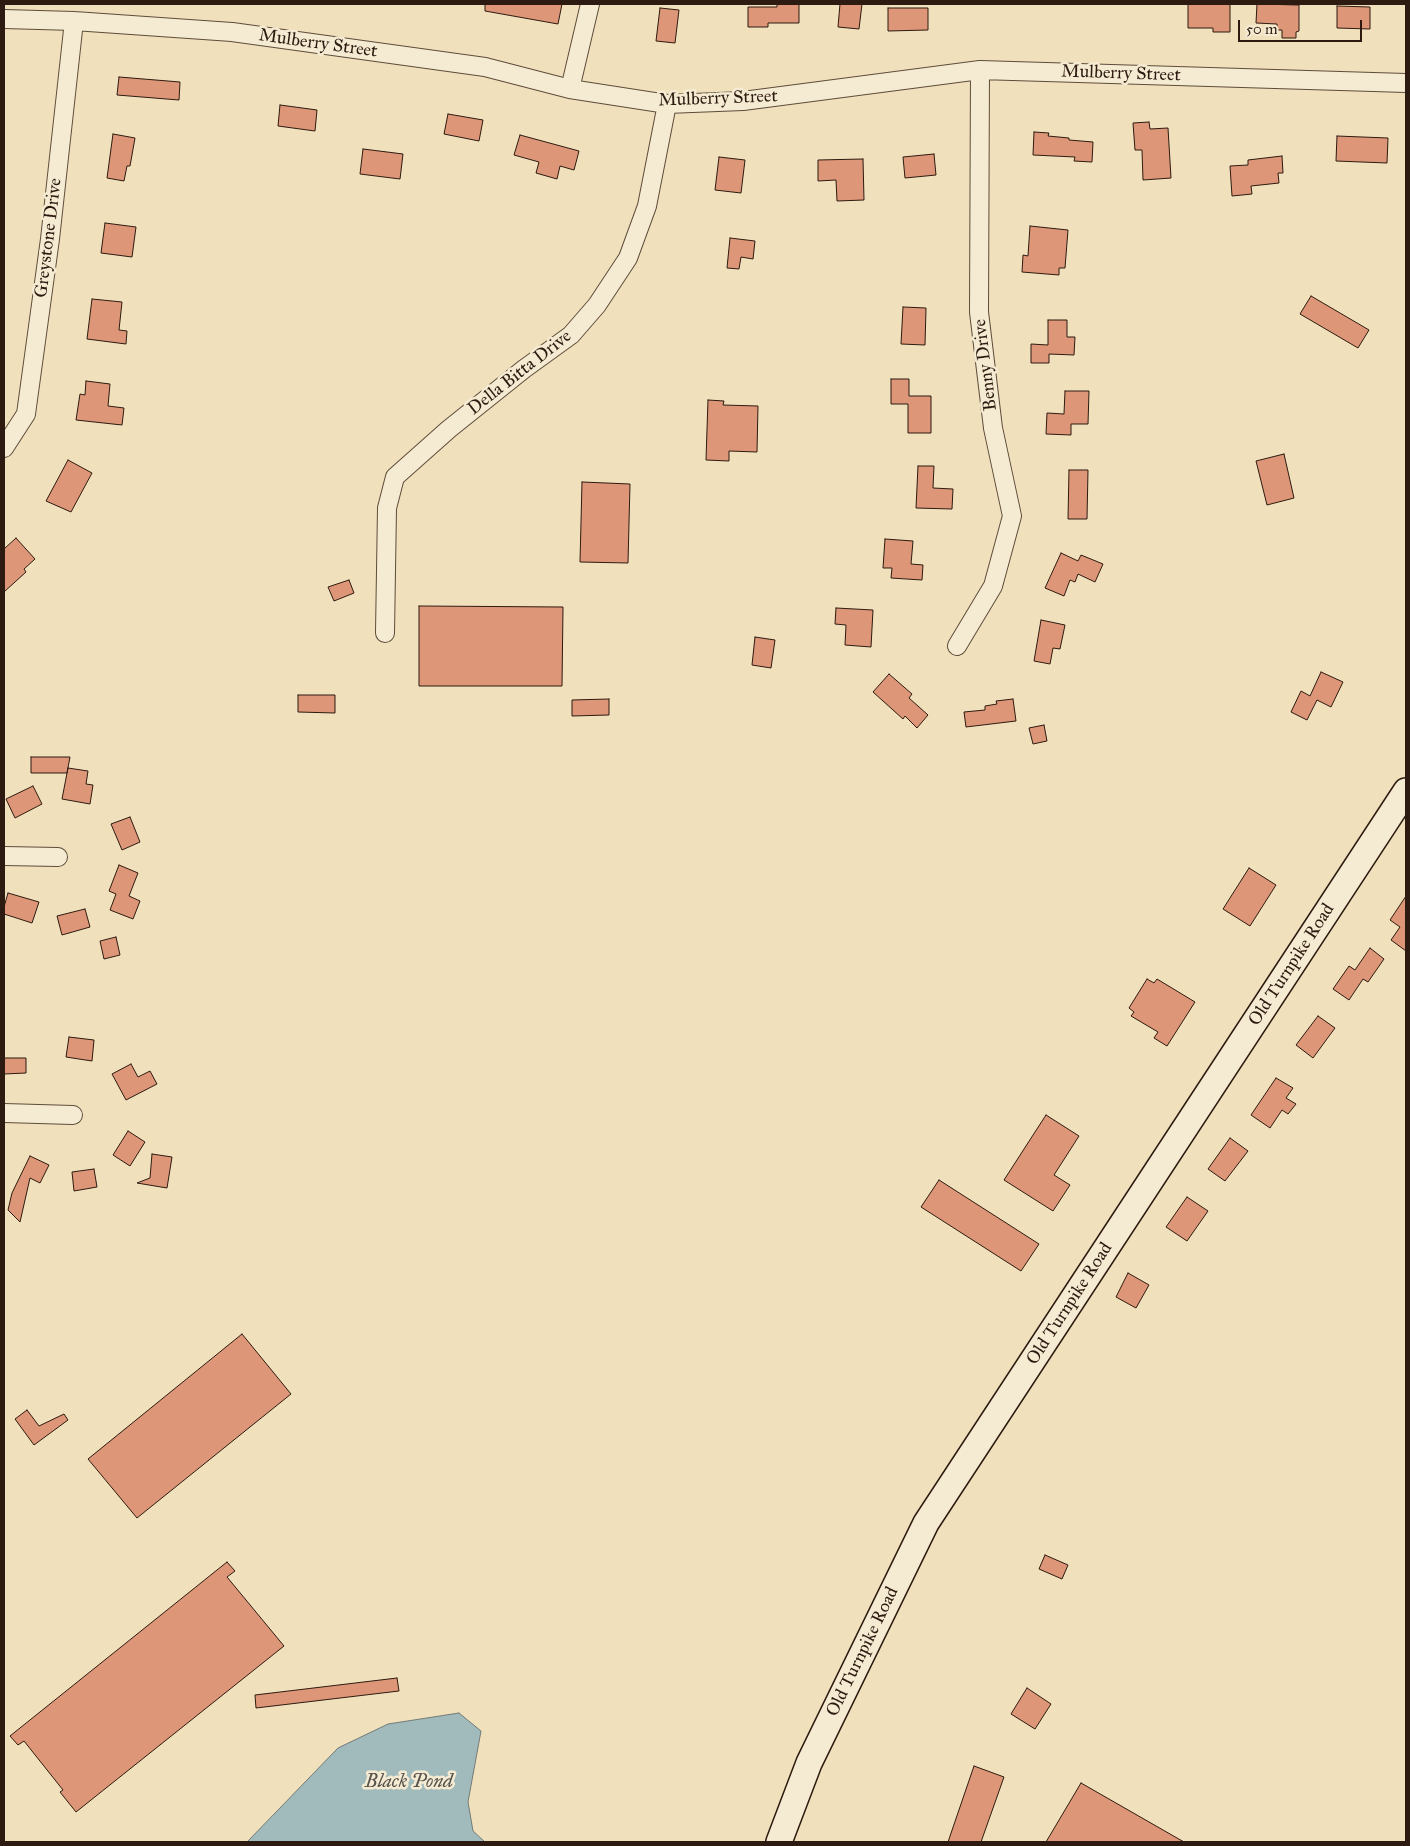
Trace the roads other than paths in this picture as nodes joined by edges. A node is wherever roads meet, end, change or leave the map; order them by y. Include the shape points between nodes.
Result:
1 (590, 4) edge
2 (4, 19) edge
3 (74, 21) junction
4 (980, 70) junction
5 (1406, 84) edge
6 (570, 89) junction
7 (667, 104) junction
8 (4, 448) edge
9 (385, 633) dead end
10 (957, 646) dead end
11 (1406, 791) edge
12 (4, 856) edge
13 (58, 857) dead end
14 (4, 1113) edge
15 (73, 1115) dead end
16 (779, 1842) edge

1 - 6 street
2 - 3 street, Mulberry Street
3 - 6 street, Mulberry Street via 251,35 484,67
3 - 8 street, Greystone Drive via 50,239 26,414
4 - 5 street, Mulberry Street
4 - 7 street, Mulberry Street via 743,101
4 - 10 street, Benny Drive via 979,312 993,428 1012,516 993,586
6 - 7 street, Mulberry Street
7 - 9 street, Della Bitta Drive via 648,206 628,258 597,305 571,335 449,429 395,477 387,508
11 - 16 main road, Old Turnpike Road via 926,1523 809,1763
12 - 13 street
14 - 15 street

